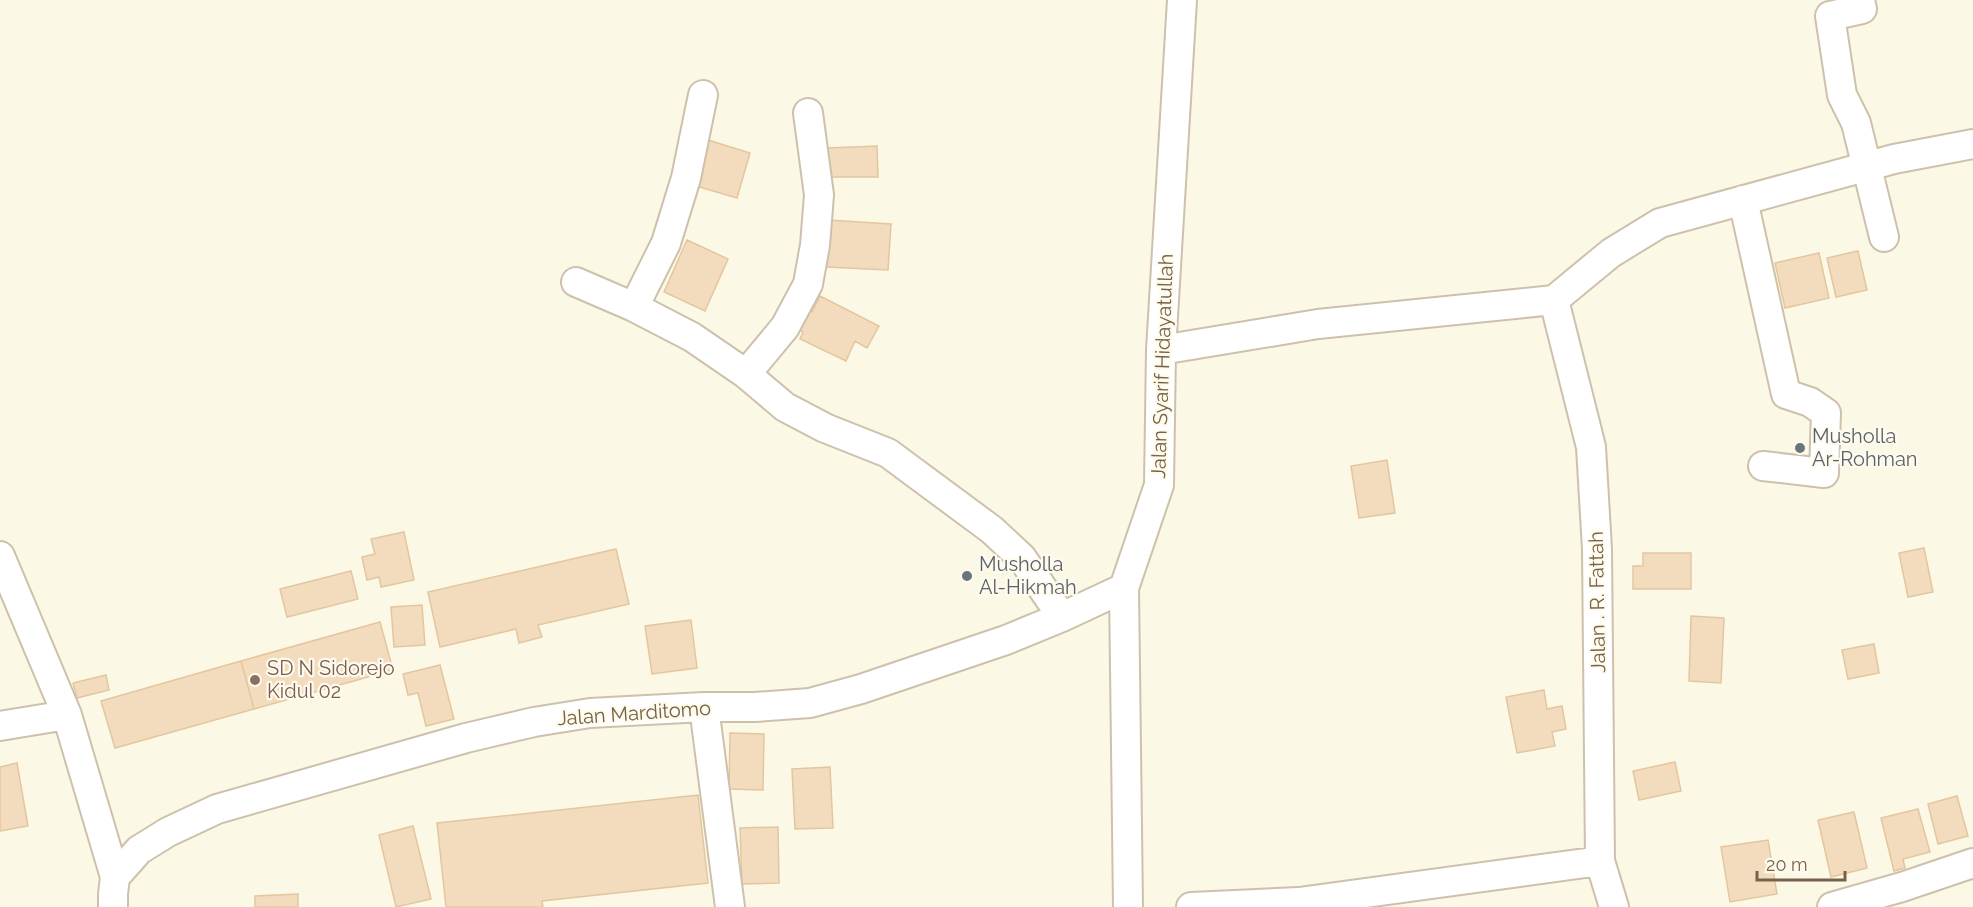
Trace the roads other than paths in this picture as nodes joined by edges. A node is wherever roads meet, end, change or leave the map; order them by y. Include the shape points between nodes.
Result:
1 (1182, 0) edge
2 (1860, 0) edge
3 (703, 95) dead end
4 (808, 113) dead end
5 (1973, 144) edge
6 (1866, 166) junction
7 (1743, 200) junction
8 (1884, 237) dead end
9 (576, 282) dead end
10 (1554, 300) junction
11 (634, 307) junction
12 (1161, 350) junction
13 (746, 374) junction
14 (1763, 466) dead end
15 (0, 555) edge
16 (1124, 588) junction
17 (1062, 617) junction
18 (704, 707) junction
19 (67, 715) junction
20 (0, 726) edge
21 (1600, 861) junction
22 (1973, 862) edge
23 (115, 877) junction
24 (1368, 900) edge
25 (113, 907) edge
26 (730, 907) edge
27 (1128, 907) edge
28 (1191, 907) edge
29 (1614, 907) edge
30 (1832, 907) edge

1 - 12 street, Jalan Syarif Hidayatullah
2 - 6 street via 1862,9 1830,16 1842,95 1856,123
3 - 11 street via 686,178 666,243
4 - 13 street via 819,195 808,284 785,327
5 - 6 street
6 - 7 street
6 - 8 street
7 - 10 street via 1660,223 1611,253
7 - 14 street via 1786,394 1810,402 1826,413 1824,473
9 - 11 street
10 - 12 street via 1318,324
10 - 21 street, Jalan . R. Fattah via 1591,447 1597,549
11 - 13 street via 692,338
12 - 16 street, Jalan Syarif Hidayatullah via 1159,485
13 - 17 street via 785,407 888,453 992,530 1022,558
15 - 19 street
16 - 17 street, Jalan Marditomo
16 - 27 street, Jalan Syarif Hidayatullah
17 - 18 street, Jalan Marditomo via 1006,640 810,703
18 - 23 street, Jalan Marditomo via 590,713 534,722 352,769 217,809 139,850
18 - 26 street
19 - 20 street
19 - 23 street
21 - 24 street
21 - 29 street, Jalan . R. Fattah
22 - 30 street
23 - 25 street
24 - 28 street

